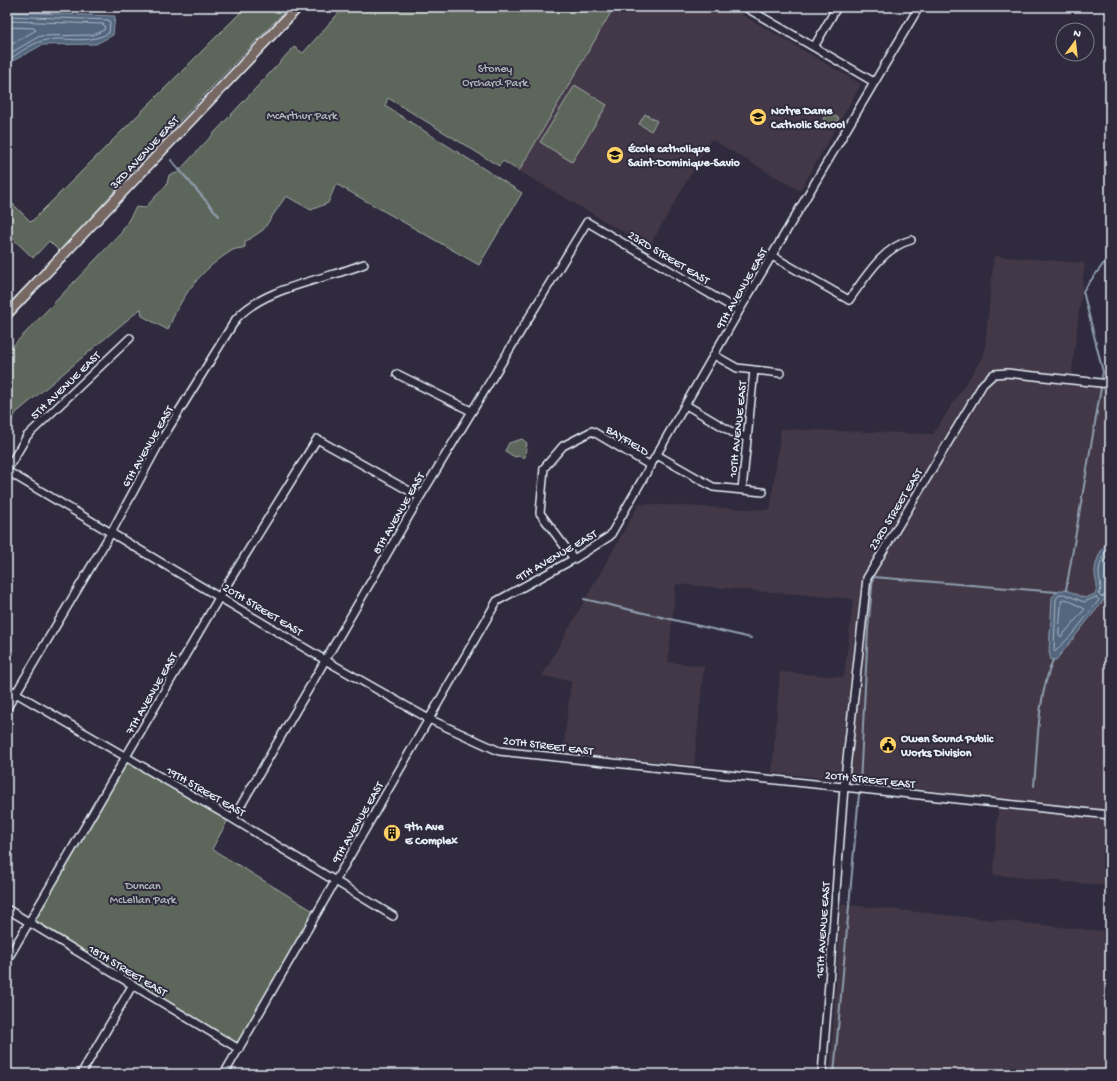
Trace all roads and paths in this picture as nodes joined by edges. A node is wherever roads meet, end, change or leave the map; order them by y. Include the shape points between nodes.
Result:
1 (298, 7) edge
2 (747, 7) edge
3 (837, 7) edge
4 (919, 7) edge
5 (814, 47) junction
6 (874, 82) junction
7 (587, 222) joint
8 (911, 240) dead end
9 (772, 256) junction
10 (364, 264) dead end
11 (739, 311) junction
12 (7, 314) edge
13 (130, 338) dead end
14 (714, 355) junction
15 (754, 370) junction
16 (780, 373) dead end
17 (397, 374) dead end
18 (1110, 384) edge
19 (686, 405) junction
20 (471, 411) junction
21 (747, 437) junction
22 (657, 455) junction
23 (651, 466) junction
24 (7, 471) edge
25 (742, 490) junction
26 (763, 492) dead end
27 (420, 497) junction
28 (111, 533) junction
29 (574, 559) junction
30 (220, 596) junction
31 (325, 660) junction
32 (7, 688) edge
33 (16, 693) junction
34 (7, 708) edge
35 (429, 719) junction
36 (126, 757) junction
37 (844, 787) junction
38 (1110, 815) edge
39 (233, 819) junction
40 (336, 882) junction
41 (7, 909) edge
42 (393, 916) dead end
43 (29, 922) junction
44 (7, 960) edge
45 (132, 986) junction
46 (239, 1049) junction
47 (81, 1074) edge
48 (224, 1074) edge
49 (822, 1074) edge

1 - 12 main road, 3RD AVENUE EAST
2 - 5 street
3 - 5 street
4 - 6 street, 9TH AVENUE EAST
5 - 6 street
6 - 9 street, 9TH AVENUE EAST
7 - 11 street, 23RD STREET EAST
7 - 20 street, 8TH AVENUE EAST
8 - 9 street via 905,241 879,261 849,300
9 - 11 street, 9TH AVENUE EAST
10 - 28 street, 6TH AVENUE EAST via 334,276 278,292 256,302 241,314 160,442
11 - 14 street, 9TH AVENUE EAST
13 - 24 street, 5TH AVENUE EAST via 27,436
14 - 15 street via 737,368
14 - 19 street, 9TH AVENUE EAST
15 - 16 street
15 - 21 street, 10TH AVENUE EAST
17 - 20 street
18 - 37 street, 23RD STREET EAST via 1007,373 994,374 983,384 867,578
19 - 21 street via 737,435
19 - 22 street, 9TH AVENUE EAST
20 - 27 street, 8TH AVENUE EAST
21 - 25 street, 10TH AVENUE EAST
22 - 23 street, 9TH AVENUE EAST
22 - 25 street via 713,487
23 - 29 street, 9TH AVENUE EAST via 610,536
23 - 29 street, BAYFIELD via 592,431 563,446 544,468 540,513
24 - 28 street, 20TH STREET EAST
25 - 26 street
27 - 30 street, 7TH AVENUE EAST via 317,439
27 - 31 street, 8TH AVENUE EAST
28 - 30 street, 20TH STREET EAST
28 - 33 street, 6TH AVENUE EAST
29 - 35 street, 9TH AVENUE EAST via 497,601
30 - 31 street, 20TH STREET EAST
30 - 36 street, 7TH AVENUE EAST
31 - 35 street, 20TH STREET EAST
31 - 39 street, 8TH AVENUE EAST
32 - 33 street, 19TH STREET EAST
33 - 34 street, 6TH AVENUE EAST
33 - 36 street, 19TH STREET EAST
35 - 37 street, 20TH STREET EAST via 499,751
35 - 40 street, 9TH AVENUE EAST
36 - 39 street, 19TH STREET EAST
36 - 43 street, 7TH AVENUE EAST
37 - 38 street, 20TH STREET EAST
37 - 49 street, 16TH AVENUE EAST
39 - 40 street, 19TH STREET EAST
40 - 42 street, 19TH STREET EAST
40 - 46 street, 9TH AVENUE EAST
41 - 43 street, 18TH STREET EAST
43 - 44 street, 7TH AVENUE EAST
43 - 45 street, 18TH STREET EAST
45 - 46 street, 18TH STREET EAST
45 - 47 street
46 - 48 street, 9TH AVENUE EAST

